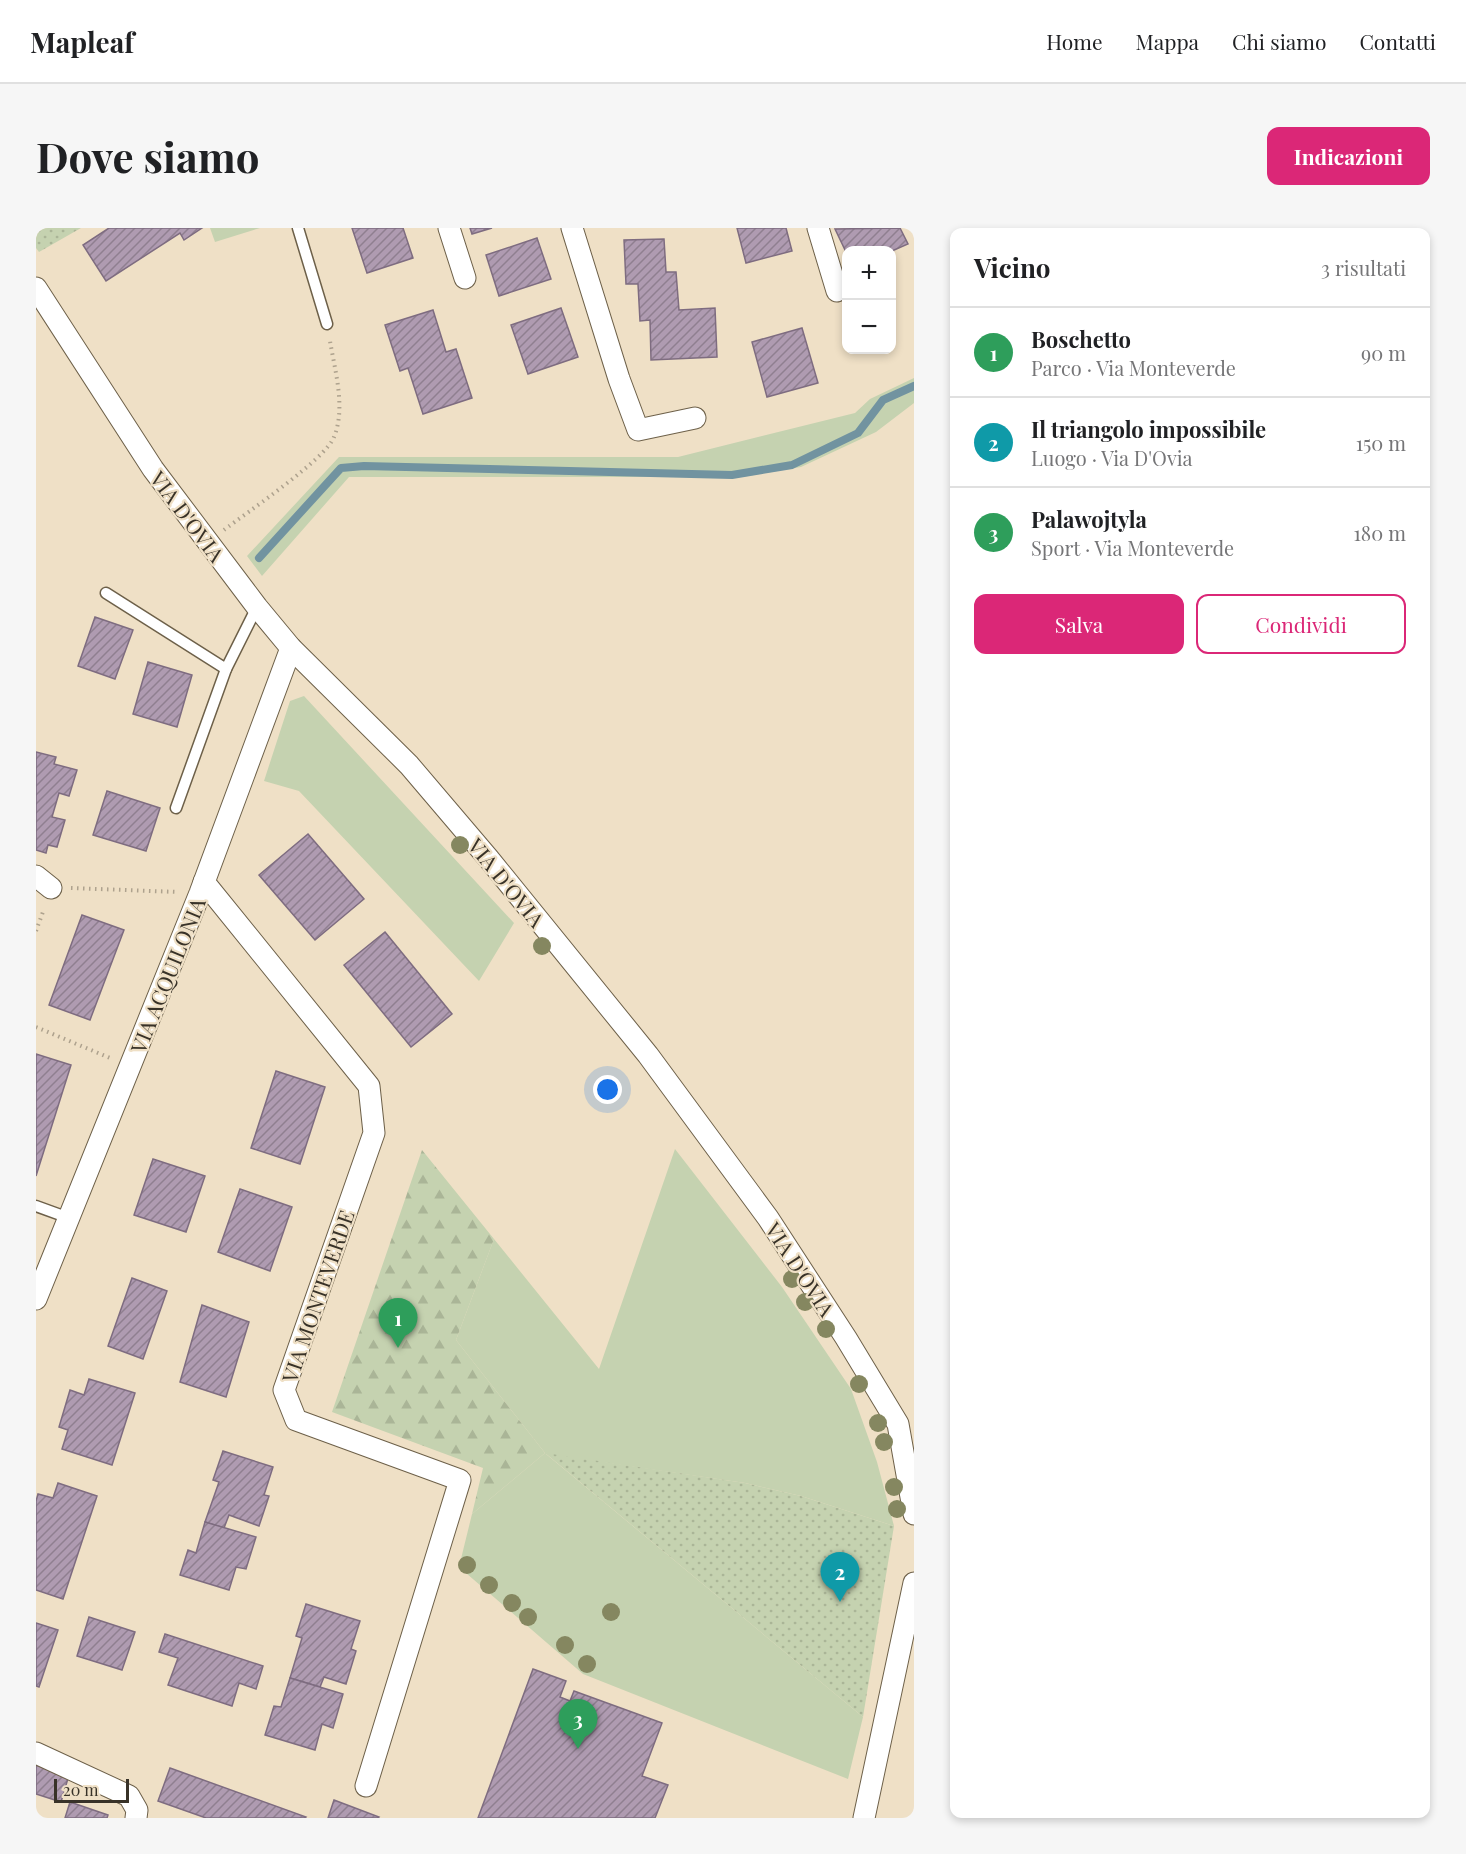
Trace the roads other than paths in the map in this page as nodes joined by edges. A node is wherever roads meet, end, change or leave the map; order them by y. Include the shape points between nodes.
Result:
1 (298, 228) edge
2 (449, 228) edge
3 (572, 228) edge
4 (818, 228) edge
5 (465, 278) dead end
6 (36, 288) edge
7 (837, 291) dead end
8 (327, 324) road end
9 (695, 418) dead end
10 (106, 593) dead end
11 (257, 607) junction
12 (291, 648) junction
13 (226, 669) junction
14 (176, 808) dead end
15 (202, 887) junction
16 (36, 1206) edge
17 (69, 1218) junction
18 (36, 1299) edge
19 (914, 1514) edge
20 (914, 1583) edge
21 (36, 1753) edge
22 (366, 1786) dead end
23 (136, 1818) edge
24 (864, 1818) edge

1 - 8 lane
2 - 5 street
3 - 9 street via 638,430
4 - 7 street
6 - 11 street, VIA D'OVIA via 153,469
10 - 13 lane
11 - 12 street, VIA D'OVIA
11 - 13 lane
12 - 15 street, VIA ACQUILONIA
12 - 19 street, VIA D'OVIA via 409,765 489,859 648,1055 768,1218 898,1424
13 - 14 lane
15 - 17 street, VIA ACQUILONIA
15 - 22 street, VIA MONTEVERDE via 369,1086 374,1133 284,1390 296,1420 460,1480
16 - 17 lane
17 - 18 street, VIA ACQUILONIA
20 - 24 street
21 - 23 street via 129,1796 137,1810

